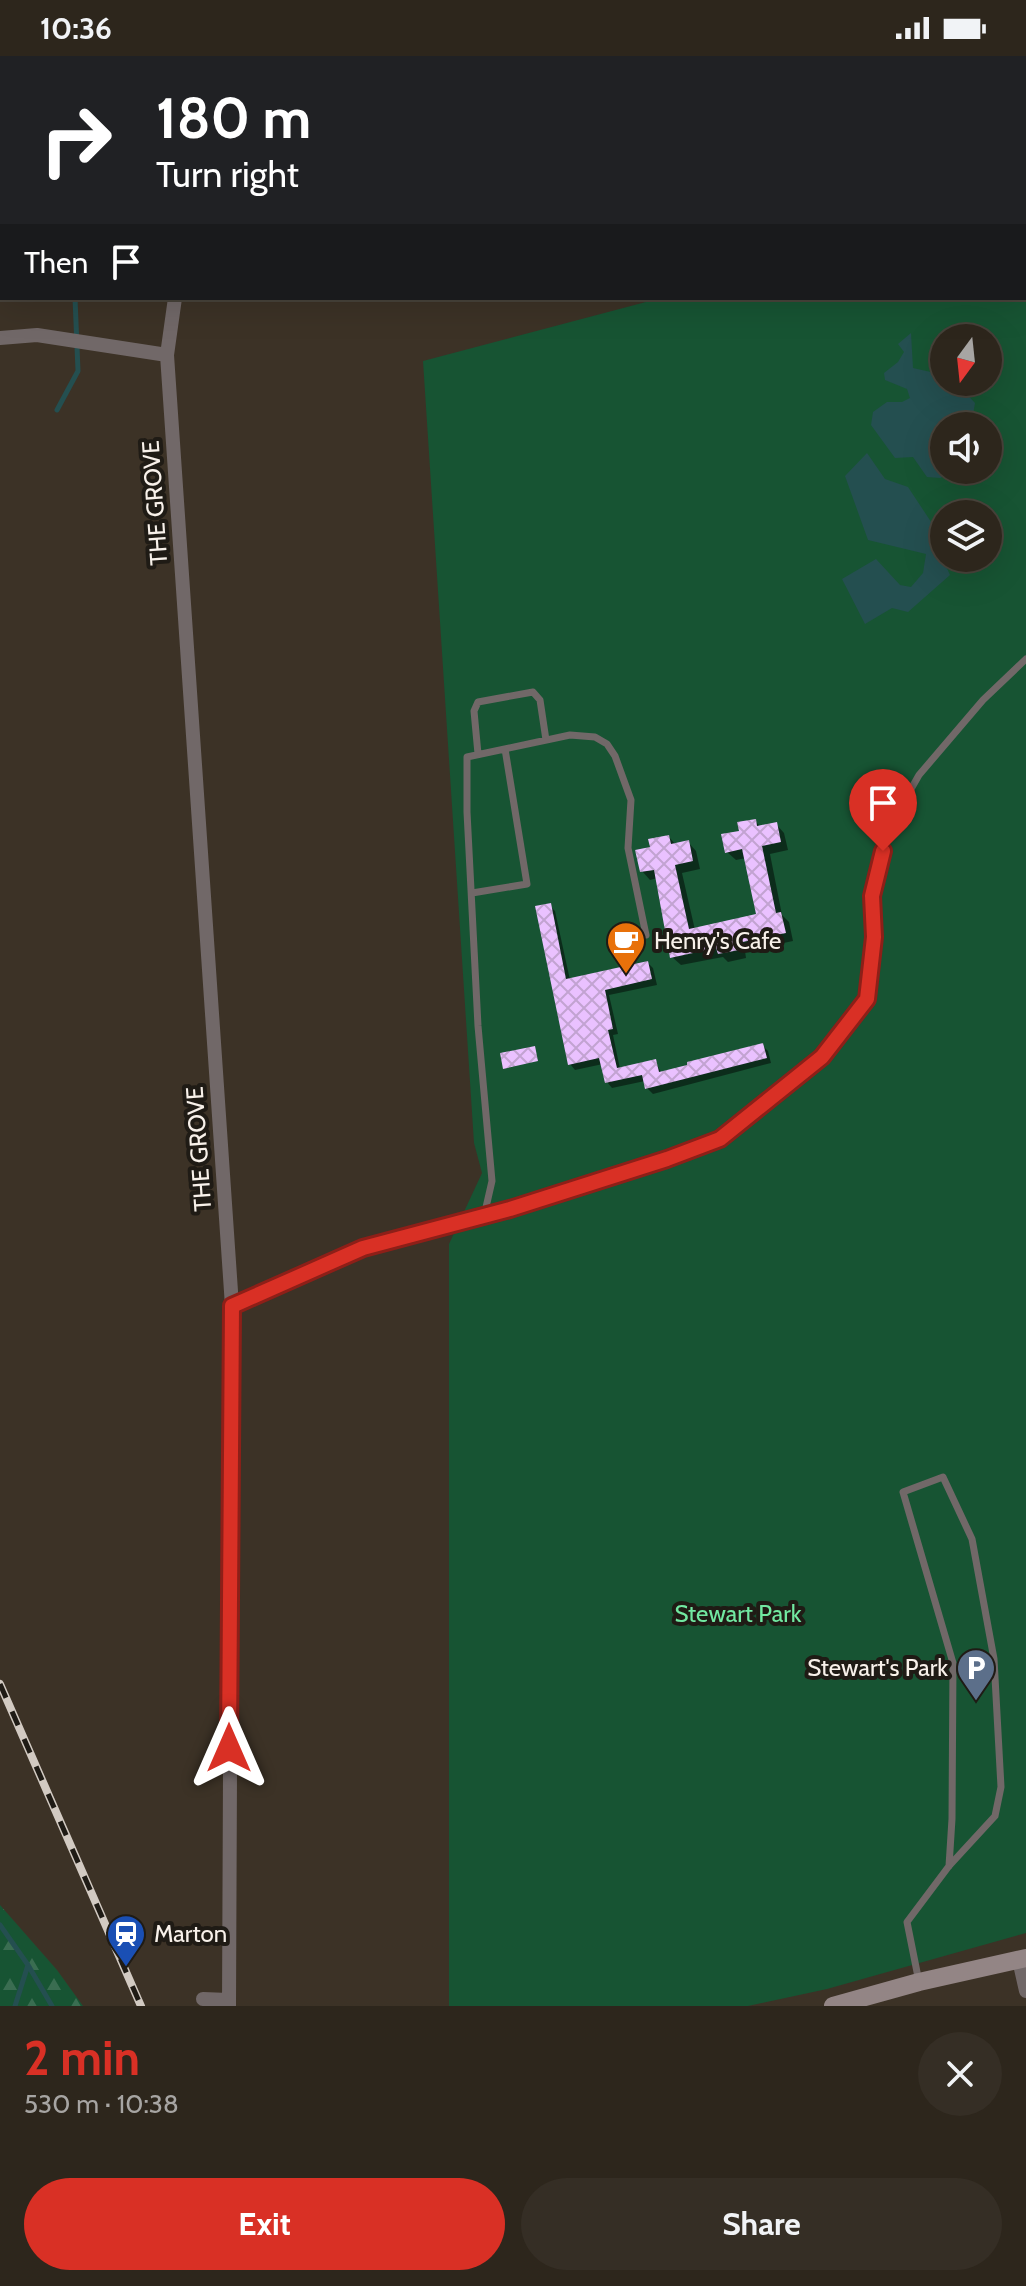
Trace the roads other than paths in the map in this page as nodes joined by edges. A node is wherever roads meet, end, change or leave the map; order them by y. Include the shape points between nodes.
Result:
1 (175, 300) edge
2 (0, 338) edge
3 (167, 355) junction
4 (1026, 659) edge
5 (546, 740) junction
6 (505, 749) junction
7 (478, 754) junction
8 (472, 893) junction
9 (646, 935) dead end
10 (484, 1216) junction
11 (232, 1306) junction
12 (949, 1866) junction
13 (1022, 1959) edge
14 (919, 1982) junction
15 (1026, 1991) edge
16 (203, 1999) dead end
17 (228, 2003) edge
18 (833, 2006) edge

1 - 3 street, THE GROVE
2 - 3 street via 37,335
3 - 11 street, THE GROVE
4 - 10 lane via 928,764 899,810 872,896 867,999 822,1057 720,1139
5 - 6 lane
5 - 7 lane via 540,700 533,692 478,702
5 - 9 lane via 595,737 615,756 631,800 628,848
6 - 7 lane
6 - 8 lane via 527,884
7 - 8 lane via 467,757
8 - 10 lane via 492,1181
10 - 11 lane via 363,1248
11 - 17 street, THE GROVE
12 - 12 lane via 953,1663 903,1492 943,1477 972,1539 994,1659 1001,1787 995,1816
12 - 14 lane via 907,1922
13 - 14 main road
13 - 15 street
14 - 18 main road
16 - 17 street, THE GROVE

